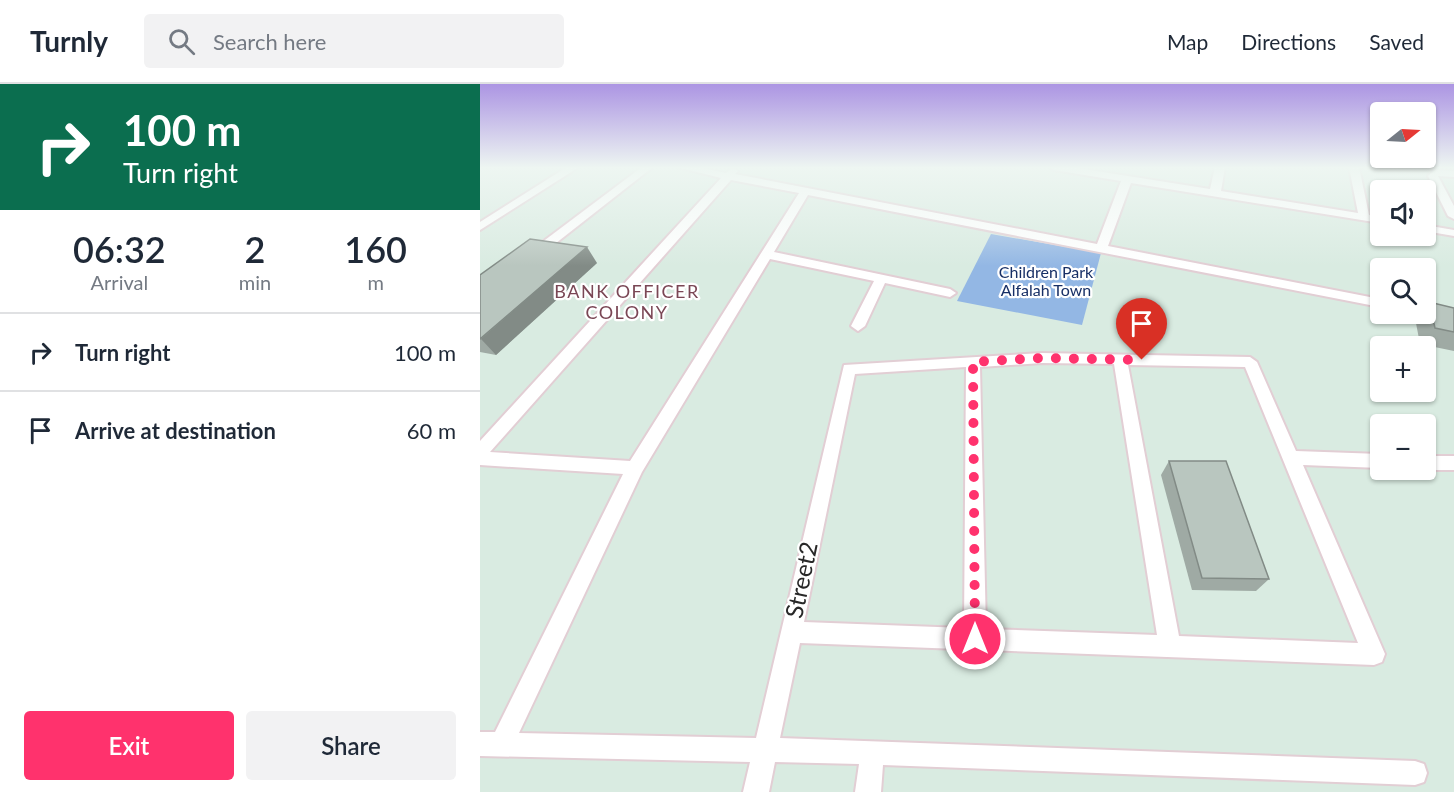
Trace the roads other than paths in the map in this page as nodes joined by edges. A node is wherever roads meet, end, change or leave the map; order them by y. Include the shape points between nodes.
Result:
1 (522, 200) edge
2 (605, 200) edge
3 (706, 200) edge
4 (800, 200) edge
5 (859, 200) edge
6 (868, 200) edge
7 (1119, 200) edge
8 (1257, 200) edge
9 (1360, 200) edge
10 (1446, 200) edge
11 (1454, 216) edge
12 (1364, 218) junction
13 (1370, 219) edge
14 (480, 227) edge
15 (1436, 230) edge
16 (1454, 233) edge
17 (1103, 246) junction
18 (765, 254) junction
19 (527, 260) edge
20 (881, 279) junction
21 (950, 293) dead end
22 (1370, 294) edge
23 (1370, 301) edge
24 (858, 326) dead end
25 (1120, 360) junction
26 (973, 362) junction
27 (480, 452) edge
28 (480, 458) edge
29 (1291, 458) junction
30 (1370, 461) edge
31 (1436, 463) edge
32 (1454, 464) edge
33 (635, 468) junction
34 (791, 632) junction
35 (975, 639) junction
36 (1170, 646) junction
37 (491, 745) edge
38 (765, 749) junction
39 (872, 752) junction
40 (1415, 773) dead end
41 (756, 792) edge
42 (868, 792) edge

1 - 14 street
2 - 19 street
3 - 27 street
4 - 18 street
5 - 17 street
6 - 17 street
7 - 17 street
8 - 12 street
9 - 12 street
10 - 11 street
12 - 13 street
15 - 16 street
17 - 22 street
17 - 23 street
18 - 20 street
18 - 33 street
20 - 21 street
20 - 24 street
25 - 26 street via 1042,358
25 - 29 street via 1250,362
25 - 36 street
26 - 34 street, Street2 via 849,369
26 - 35 street
28 - 33 street
29 - 30 street
29 - 36 street via 1374,654
31 - 32 street
33 - 37 street
34 - 35 street
34 - 38 street, Street2
35 - 36 street
37 - 38 street
38 - 39 street
38 - 41 street, Street2
39 - 40 street
39 - 42 street

